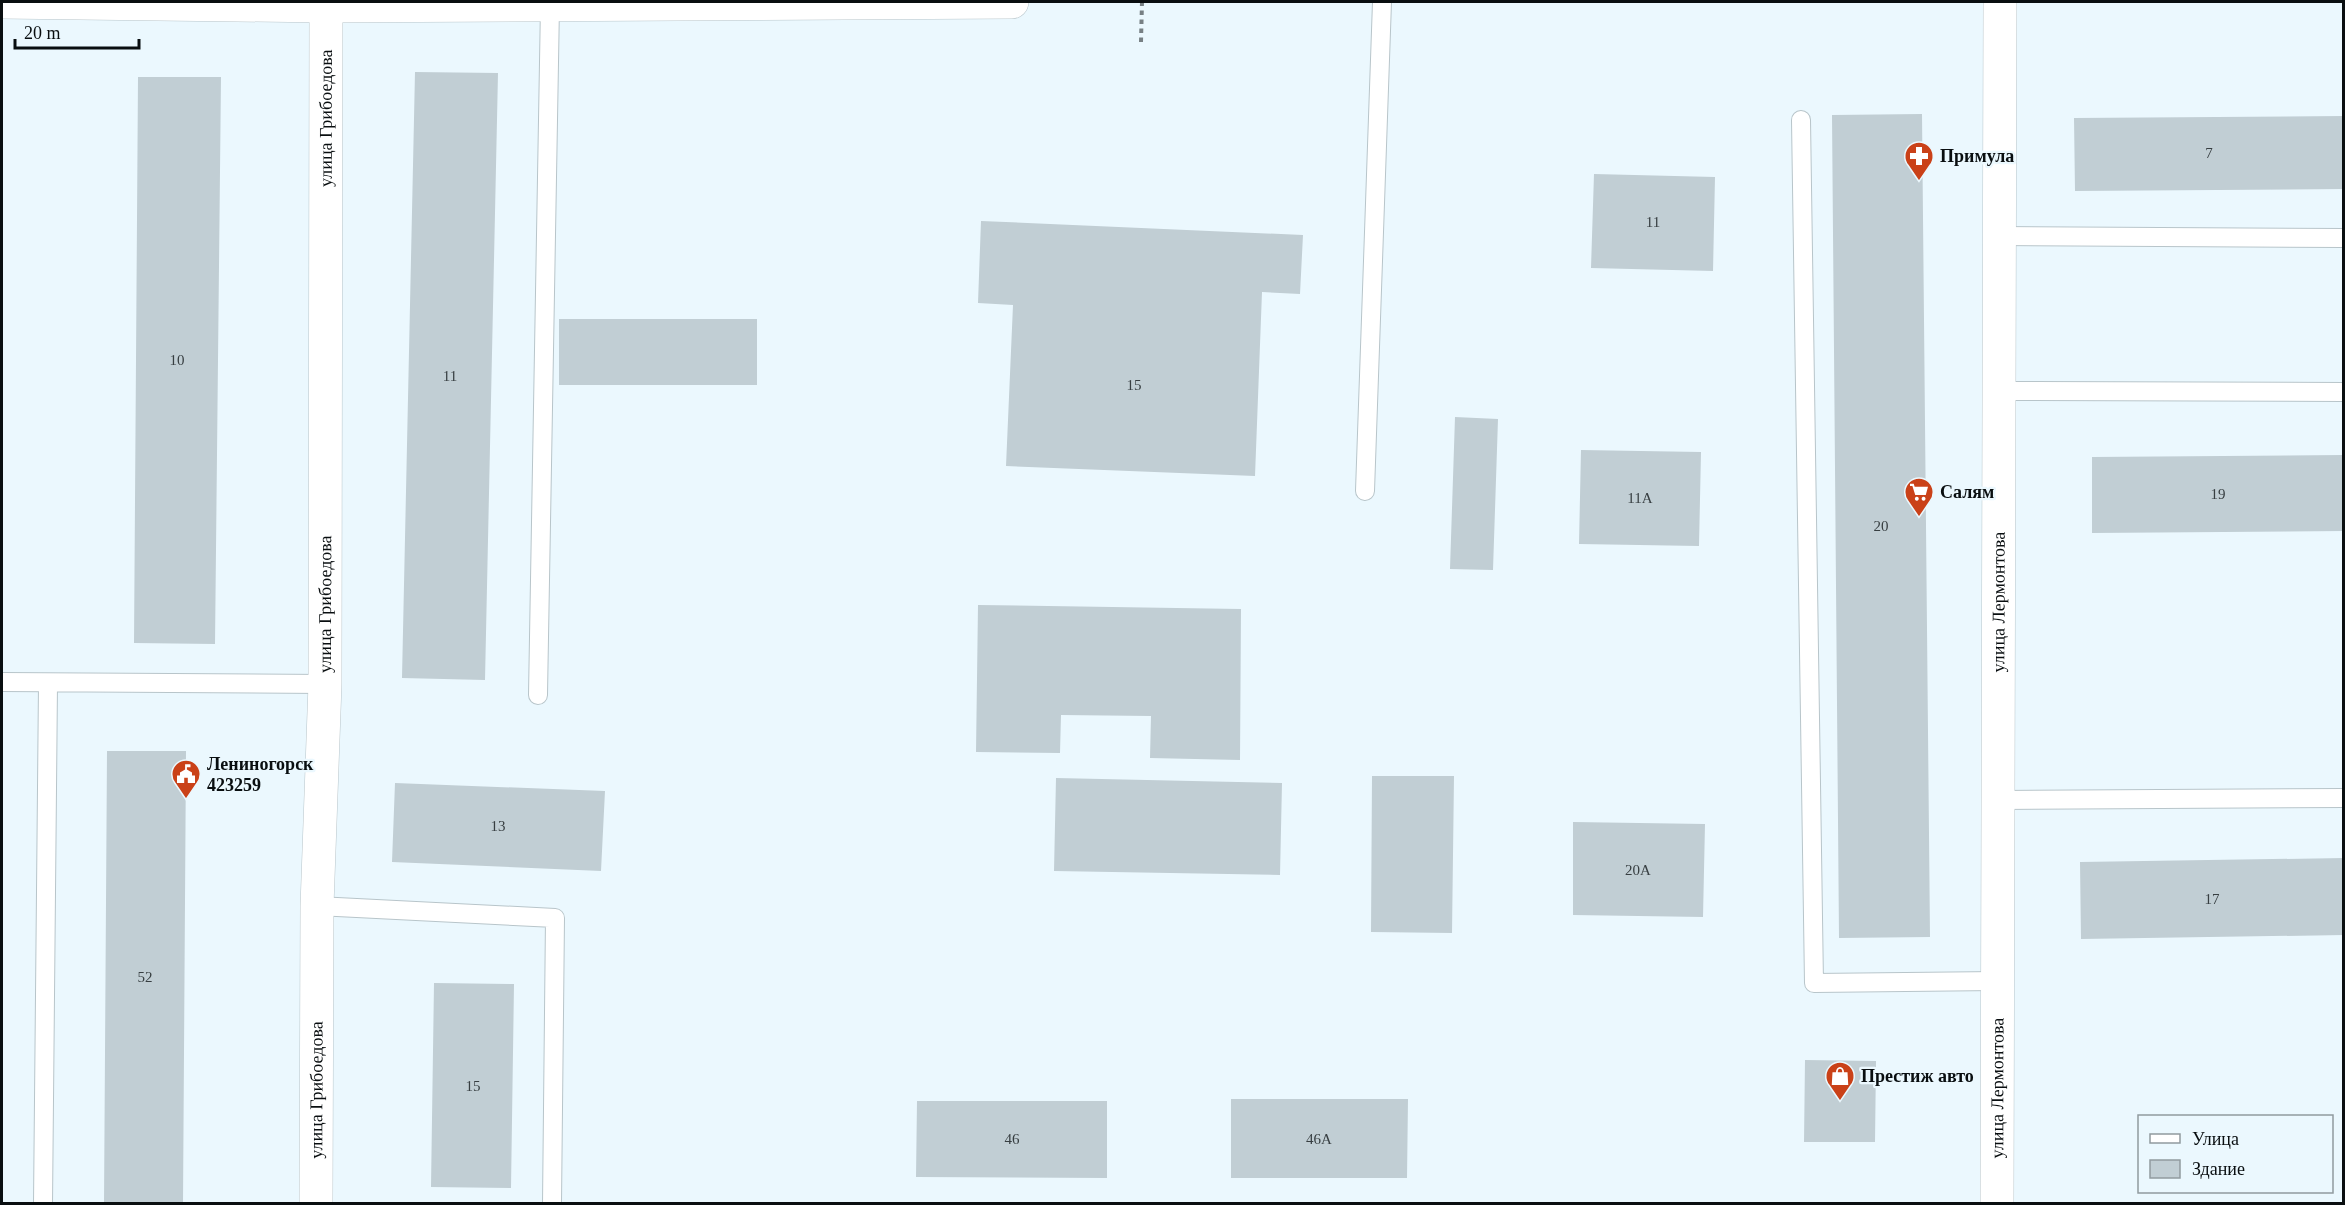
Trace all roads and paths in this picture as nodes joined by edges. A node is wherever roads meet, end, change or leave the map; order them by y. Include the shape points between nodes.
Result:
1 (1012, 2) edge
2 (1142, 2) edge
3 (1382, 2) edge
4 (2000, 2) edge
5 (2, 3) edge
6 (867, 3) edge
7 (550, 4) junction
8 (326, 6) junction
9 (1141, 42) dead end
10 (1801, 120) dead end
11 (1999, 236) junction
12 (2343, 238) edge
13 (1999, 391) junction
14 (2343, 392) edge
15 (1365, 491) dead end
16 (2, 682) edge
17 (48, 684) junction
18 (325, 684) junction
19 (538, 695) dead end
20 (2343, 798) edge
21 (1998, 800) junction
22 (317, 906) junction
23 (1997, 981) junction
24 (43, 1203) edge
25 (316, 1203) edge
26 (552, 1203) edge
27 (1997, 1203) edge

1 - 6 street
2 - 9 path
3 - 15 lane
4 - 11 street, улица Лермонтова
5 - 8 street
6 - 7 street
7 - 8 street
7 - 19 lane
8 - 18 street, улица Грибоедова
10 - 23 lane via 1814,983
11 - 12 lane
11 - 13 street, улица Лермонтова
13 - 14 lane
13 - 21 street, улица Лермонтова
16 - 17 lane
17 - 18 lane
17 - 24 lane
18 - 22 street, улица Грибоедова
20 - 21 lane
21 - 23 street, улица Лермонтова
22 - 25 street, улица Грибоедова
22 - 26 lane via 555,918
23 - 27 street, улица Лермонтова

